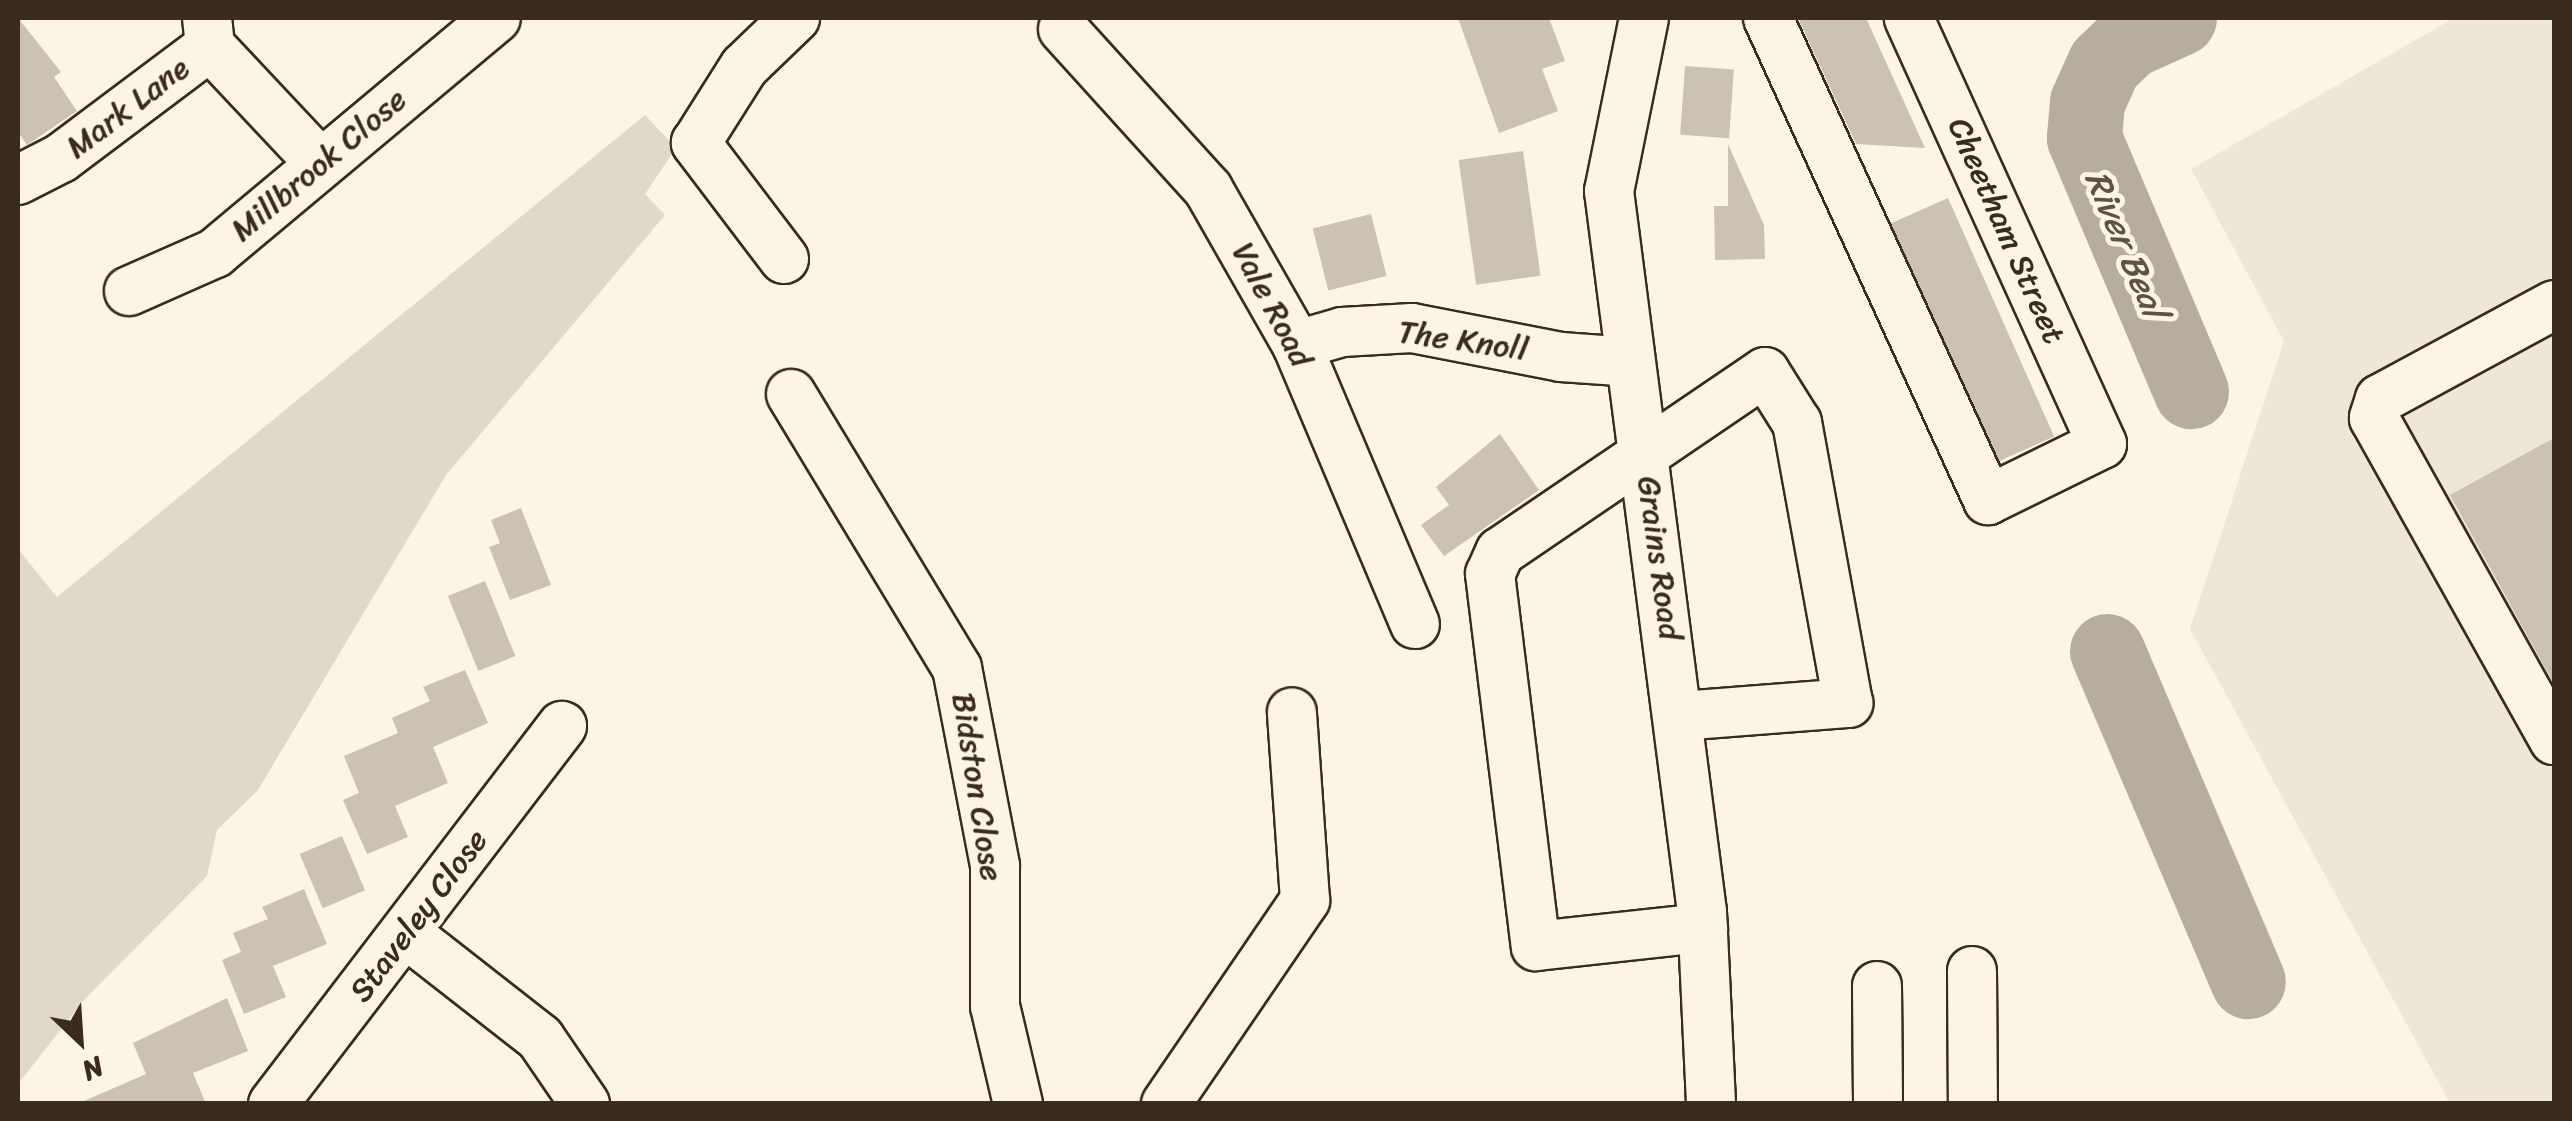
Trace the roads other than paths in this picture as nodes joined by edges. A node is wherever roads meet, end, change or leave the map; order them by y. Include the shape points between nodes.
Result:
1 (496, 18) edge
2 (795, 18) edge
3 (1644, 18) edge
4 (1768, 18) edge
5 (1924, 23) edge
6 (1063, 28) dead end
7 (208, 32) edge
8 (319, 162) junction
9 (18, 180) edge
10 (784, 258) dead end
11 (129, 292) dead end
12 (2554, 304) edge
13 (1297, 345) junction
14 (1630, 362) junction
15 (791, 394) dead end
16 (1643, 449) junction
17 (1415, 624) dead end
18 (1292, 712) dead end
19 (1680, 716) junction
20 (562, 726) dead end
21 (2554, 740) edge
22 (1703, 928) junction
23 (407, 934) junction
24 (1972, 971) dead end
25 (1877, 986) dead end
26 (274, 1104) edge
27 (585, 1104) edge
28 (1018, 1104) edge
29 (1166, 1104) edge
30 (1711, 1104) edge
31 (1878, 1104) edge
32 (1972, 1104) edge

1 - 8 street, Millbrook Close
2 - 10 street via 744,66 696,143
3 - 14 street, Grains Road via 1608,191
4 - 5 street, Cheetham Street via 1988,500 2102,444
6 - 13 street, Vale Road via 1208,189
7 - 8 street
7 - 9 street, Mark Lane via 62,158
8 - 11 street, Millbrook Close via 214,253
12 - 21 street via 2374,409
13 - 14 street, The Knoll via 1342,332 1412,328 1561,357
13 - 17 street, Vale Road
14 - 16 street, Grains Road
15 - 28 street, Bidston Close via 957,668 974,726 994,866 995,1006
16 - 19 street, Grains Road
16 - 19 street via 1765,372 1782,388 1796,422 1848,703
16 - 22 street via 1500,552 1490,574 1536,946
18 - 29 street via 1305,900
19 - 22 street, Grains Road
20 - 23 street, Staveley Close
22 - 30 street, Grains Road
23 - 26 street, Staveley Close
23 - 27 street via 540,1038
24 - 32 street
25 - 31 street

